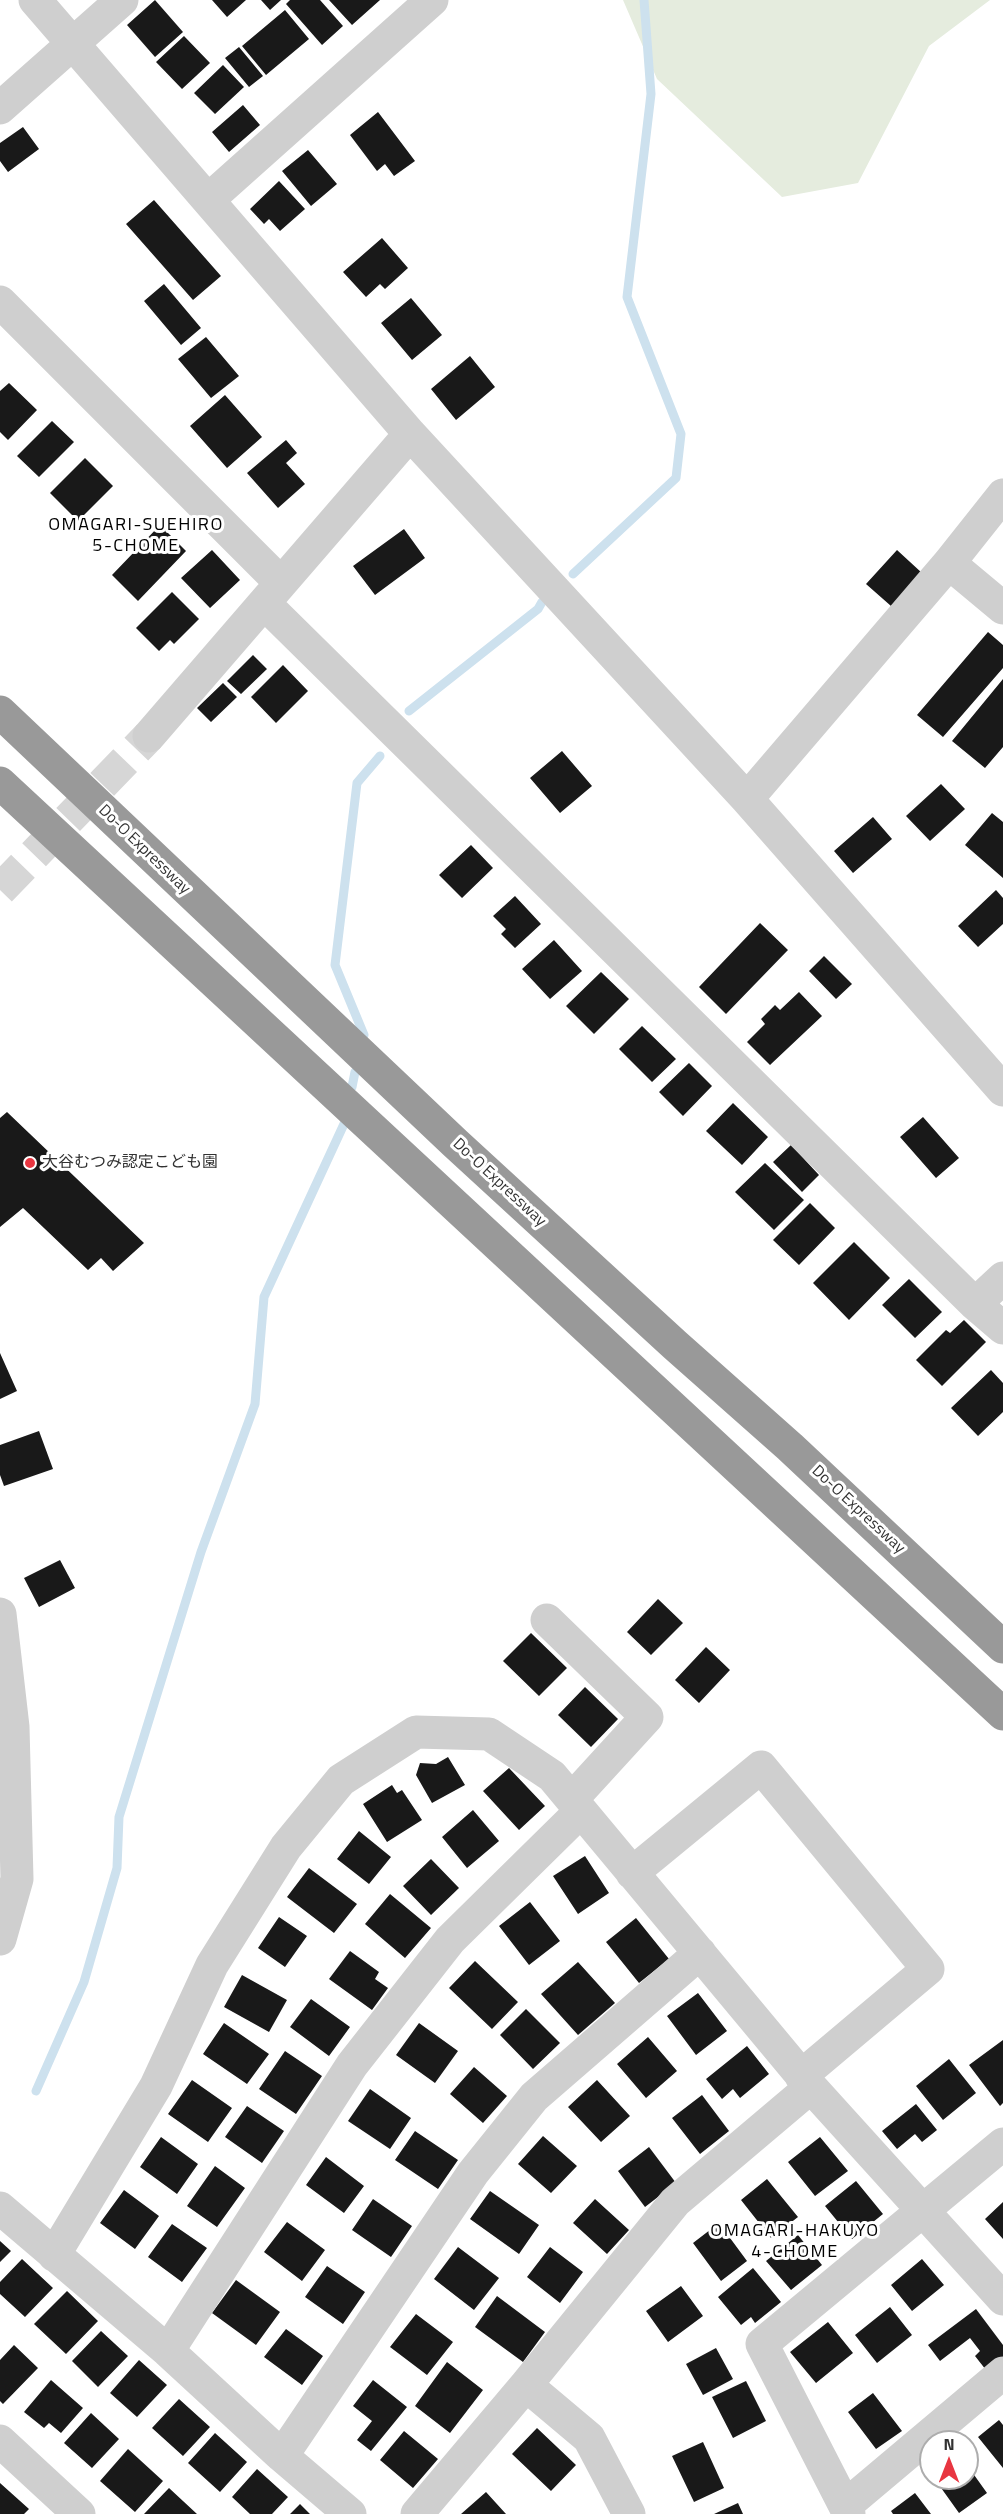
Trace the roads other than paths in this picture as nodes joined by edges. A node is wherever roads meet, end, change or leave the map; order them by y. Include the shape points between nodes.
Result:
1 (35, 0) edge
2 (122, 0) edge
3 (432, 0) edge
4 (75, 44) junction
5 (0, 108) edge
6 (208, 200) junction
7 (0, 302) edge
8 (410, 434) junction
9 (1003, 495) edge
10 (950, 563) junction
11 (272, 593) junction
12 (1003, 608) edge
13 (0, 712) edge
14 (149, 736) tunnel mouth
15 (0, 783) edge
16 (747, 799) junction
17 (1003, 1090) edge
18 (1003, 1278) edge
19 (975, 1304) junction
20 (1003, 1328) edge
21 (0, 1614) edge
22 (547, 1620) dead end
23 (1003, 1647) edge
24 (1003, 1714) edge
25 (577, 1805) junction
26 (632, 1873) junction
27 (0, 1939) edge
28 (700, 1953) junction
29 (806, 2081) junction
30 (1003, 2144) edge
31 (0, 2208) edge
32 (922, 2210) junction
33 (54, 2255) junction
34 (1003, 2299) edge
35 (168, 2351) junction
36 (1003, 2373) edge
37 (526, 2385) junction
38 (0, 2441) edge
39 (282, 2456) junction
40 (847, 2510) edge
41 (79, 2514) edge
42 (350, 2514) edge
43 (417, 2514) edge
44 (629, 2514) edge

1 - 4 street
2 - 4 street
3 - 6 street
4 - 5 street
4 - 6 street
6 - 8 street
7 - 11 street
8 - 11 street
8 - 16 street
9 - 10 street
10 - 12 street
10 - 16 street
11 - 14 street
11 - 19 street
13 - 23 highway, Do-O Expressway via 447,1135
15 - 24 highway
16 - 17 street
18 - 19 street
19 - 20 street
21 - 27 street via 13,1727 17,1879
22 - 25 street via 646,1717
25 - 26 street
25 - 33 street via 552,1776 489,1734 416,1732 341,1780 286,1846 212,1965 156,2086
25 - 35 street via 450,1940 352,2065
26 - 28 street
26 - 29 street via 761,1767 928,1969
28 - 29 street
28 - 39 street via 534,2097 473,2173
29 - 32 street
29 - 37 street via 675,2202
30 - 32 street
31 - 33 street
32 - 34 street
32 - 40 street via 762,2344
33 - 35 street
35 - 39 street
36 - 40 street
37 - 43 street
37 - 44 street via 589,2438
38 - 41 street
39 - 42 street

